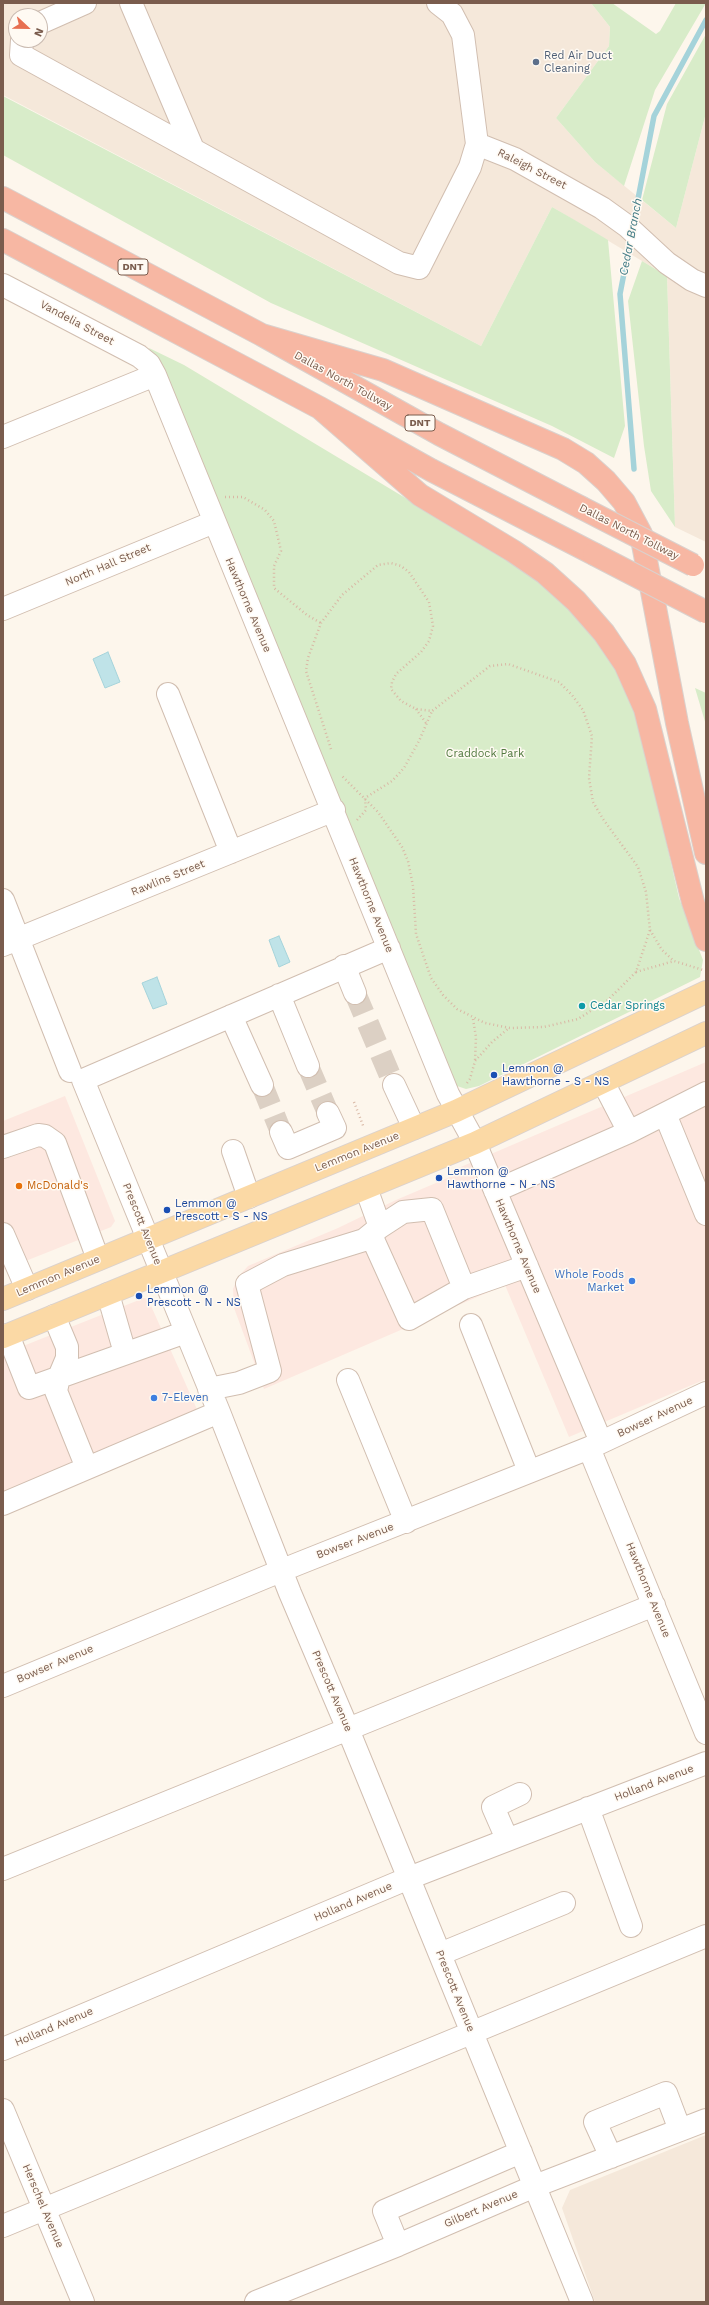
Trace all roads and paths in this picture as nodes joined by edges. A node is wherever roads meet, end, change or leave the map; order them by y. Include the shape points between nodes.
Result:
1 (85, 3) edge
2 (131, 3) edge
3 (438, 3) edge
4 (48, 20) edge
5 (21, 48) edge
6 (477, 144) junction
7 (193, 149) junction
8 (3, 198) edge
9 (3, 240) edge
10 (3, 285) edge
11 (706, 286) edge
12 (262, 335) junction
13 (152, 370) junction
14 (320, 408) junction
15 (3, 437) edge
16 (222, 498) dead end
17 (214, 522) junction
18 (700, 569) edge
19 (3, 609) edge
20 (706, 612) edge
21 (321, 623) junction
22 (168, 694) dead end
23 (416, 709) junction
24 (432, 711) junction
25 (426, 723) junction
26 (332, 753) dead end
27 (338, 769) dead end
28 (341, 775) junction
29 (335, 779) dead end
30 (365, 798) junction
31 (334, 810) junction
32 (356, 820) dead end
33 (231, 852) junction
34 (706, 854) edge
35 (3, 900) edge
36 (650, 930) junction
37 (706, 940) edge
38 (11, 942) edge
39 (389, 948) junction
40 (674, 962) junction
41 (344, 966) junction
42 (703, 970) dead end
43 (636, 972) junction
44 (706, 992) edge
45 (355, 993) tunnel mouth
46 (279, 995) junction
47 (231, 1016) junction
48 (472, 1018) junction
49 (510, 1028) junction
50 (706, 1033) edge
51 (475, 1061) junction
52 (308, 1066) tunnel mouth
53 (77, 1075) junction
54 (603, 1082) junction
55 (262, 1085) tunnel mouth
56 (394, 1085) tunnel mouth
57 (464, 1086) dead end
58 (706, 1093) edge
59 (354, 1102) dead end
60 (456, 1111) junction
61 (328, 1113) tunnel mouth
62 (665, 1114) junction
63 (365, 1128) dead end
64 (414, 1128) junction
65 (281, 1132) tunnel mouth
66 (629, 1132) junction
67 (475, 1143) junction
68 (3, 1147) edge
69 (232, 1151) dead end
70 (366, 1188) junction
71 (495, 1191) junction
72 (249, 1197) junction
73 (706, 1214) edge
74 (376, 1231) junction
75 (3, 1234) edge
76 (148, 1239) junction
77 (98, 1259) junction
78 (527, 1266) junction
79 (161, 1272) junction
80 (464, 1288) junction
81 (27, 1289) junction
82 (108, 1294) junction
83 (3, 1299) edge
84 (54, 1316) junction
85 (471, 1325) dead end
86 (186, 1332) junction
87 (5, 1336) edge
88 (125, 1353) junction
89 (59, 1377) junction
90 (348, 1380) dead end
91 (209, 1389) junction
92 (706, 1394) edge
93 (219, 1412) junction
94 (595, 1445) junction
95 (87, 1468) junction
96 (529, 1471) junction
97 (3, 1504) edge
98 (406, 1522) junction
99 (281, 1571) junction
100 (654, 1605) junction
101 (3, 1686) edge
102 (347, 1727) junction
103 (706, 1734) edge
104 (706, 1763) edge
105 (520, 1794) dead end
106 (588, 1808) junction
107 (507, 1839) junction
108 (3, 1868) edge
109 (409, 1878) junction
110 (564, 1903) dead end
111 (631, 1926) dead end
112 (706, 1936) edge
113 (440, 1954) junction
114 (473, 2034) junction
115 (3, 2049) edge
116 (3, 2110) edge
117 (706, 2120) edge
118 (680, 2130) junction
119 (521, 2152) junction
120 (610, 2157) junction
121 (535, 2186) junction
122 (45, 2210) junction
123 (3, 2226) edge
124 (398, 2245) junction
125 (83, 2302) edge
126 (256, 2302) edge
127 (582, 2302) edge

1 - 4 street
2 - 7 street
3 - 6 street via 452,14 463,35
5 - 7 street via 21,55
6 - 7 street via 470,167 419,268 399,263
6 - 11 street, Raleigh Street via 515,159 580,195 627,226 667,263
8 - 12 highway, Dallas North Tollway / DNT
9 - 14 highway
10 - 13 street, Vandelia Street via 139,356
12 - 18 highway, Dallas North Tollway / DNT, bridge via 439,434
12 - 34 highway via 383,370 563,449 586,463 624,502 641,534 677,723
13 - 15 street
13 - 17 street, Hawthorne Avenue
14 - 20 highway, bridge via 431,470
14 - 37 highway via 420,495 545,573 576,601 604,633 625,664 645,708 693,902
16 - 21 path via 243,497 265,510 274,521 281,552 274,566 274,588
17 - 19 street, North Hall Street
17 - 31 street, Hawthorne Avenue
21 - 23 path via 342,595 378,565 391,563 409,572 429,602 433,626 429,641 421,652 396,674 392,689 401,701
21 - 26 path via 306,671
22 - 33 street
23 - 24 path
23 - 25 path
24 - 25 path
24 - 36 path via 490,666 508,664 558,682 572,695 583,710 592,736 590,778 593,802 638,868 646,892
25 - 30 path via 404,768 392,781
27 - 28 path
28 - 29 path
28 - 30 path
30 - 32 path via 366,810
30 - 48 path via 394,834 408,860 413,886 416,934 431,978 442,996
31 - 33 street, Rawlins Street
31 - 39 street, Hawthorne Avenue
33 - 38 street, Rawlins Street
35 - 38 street, Prescott Avenue
36 - 40 path via 662,950
36 - 43 path
38 - 53 street, Prescott Avenue
39 - 41 street
39 - 60 street, Hawthorne Avenue
40 - 42 path
40 - 43 path
41 - 45 street
41 - 46 street
43 - 49 path via 619,992 578,1019 544,1027
44 - 60 main road, Lemmon Avenue
46 - 47 street
46 - 52 street
47 - 53 street
47 - 55 street
48 - 49 path
48 - 51 path via 476,1037
49 - 51 path via 492,1042
50 - 54 main road
51 - 57 path via 470,1079
53 - 76 street, Prescott Avenue
54 - 66 street
54 - 67 main road
56 - 64 street
58 - 62 street
59 - 63 path
60 - 64 main road, Lemmon Avenue
60 - 67 street, Hawthorne Avenue
61 - 65 street via 334,1128 288,1148
62 - 66 street
62 - 73 street
64 - 72 main road, Lemmon Avenue
66 - 71 street
67 - 70 main road
67 - 71 street, Hawthorne Avenue
68 - 77 street via 38,1135 45,1136 55,1143
69 - 72 street
70 - 74 street
70 - 79 main road
71 - 78 street, Hawthorne Avenue
72 - 76 main road, Lemmon Avenue
74 - 80 street via 403,1212 432,1209
74 - 80 street via 409,1319
74 - 91 street via 364,1240 283,1265 247,1284 270,1371 239,1383
75 - 81 street
76 - 77 main road, Lemmon Avenue
76 - 79 street, Prescott Avenue
77 - 81 main road, Lemmon Avenue
78 - 80 street
78 - 94 street, Hawthorne Avenue
79 - 82 main road
79 - 86 street, Prescott Avenue
81 - 83 main road, Lemmon Avenue
82 - 84 main road
82 - 88 street
84 - 87 main road
84 - 89 street via 66,1347 67,1358
85 - 96 street
86 - 88 street
86 - 91 street, Prescott Avenue
87 - 89 street via 29,1388
88 - 89 street
89 - 95 street via 56,1390
90 - 98 street
91 - 93 street, Prescott Avenue
92 - 94 street, Bowser Avenue
93 - 95 street
93 - 99 street, Prescott Avenue
94 - 96 street, Bowser Avenue
94 - 100 street, Hawthorne Avenue
95 - 97 street
96 - 98 street, Bowser Avenue
98 - 99 street, Bowser Avenue
99 - 101 street, Bowser Avenue
99 - 102 street, Prescott Avenue
100 - 102 street
100 - 103 street, Hawthorne Avenue
102 - 108 street
102 - 109 street, Prescott Avenue
104 - 106 street, Holland Avenue
105 - 107 street via 493,1807
106 - 107 street, Holland Avenue
106 - 111 street
107 - 109 street, Holland Avenue
109 - 113 street, Prescott Avenue
109 - 115 street, Holland Avenue
110 - 113 street
112 - 114 street
113 - 114 street, Prescott Avenue
114 - 119 street, Prescott Avenue
114 - 122 street
116 - 122 street, Herschel Avenue
117 - 118 street, Gilbert Avenue
118 - 120 street, Gilbert Avenue
118 - 120 street via 666,2093 595,2122
119 - 121 street, Prescott Avenue
119 - 124 street via 384,2211
120 - 121 street, Gilbert Avenue
121 - 124 street, Gilbert Avenue
121 - 127 street, Prescott Avenue
122 - 123 street
122 - 125 street, Herschel Avenue
124 - 126 street, Gilbert Avenue

